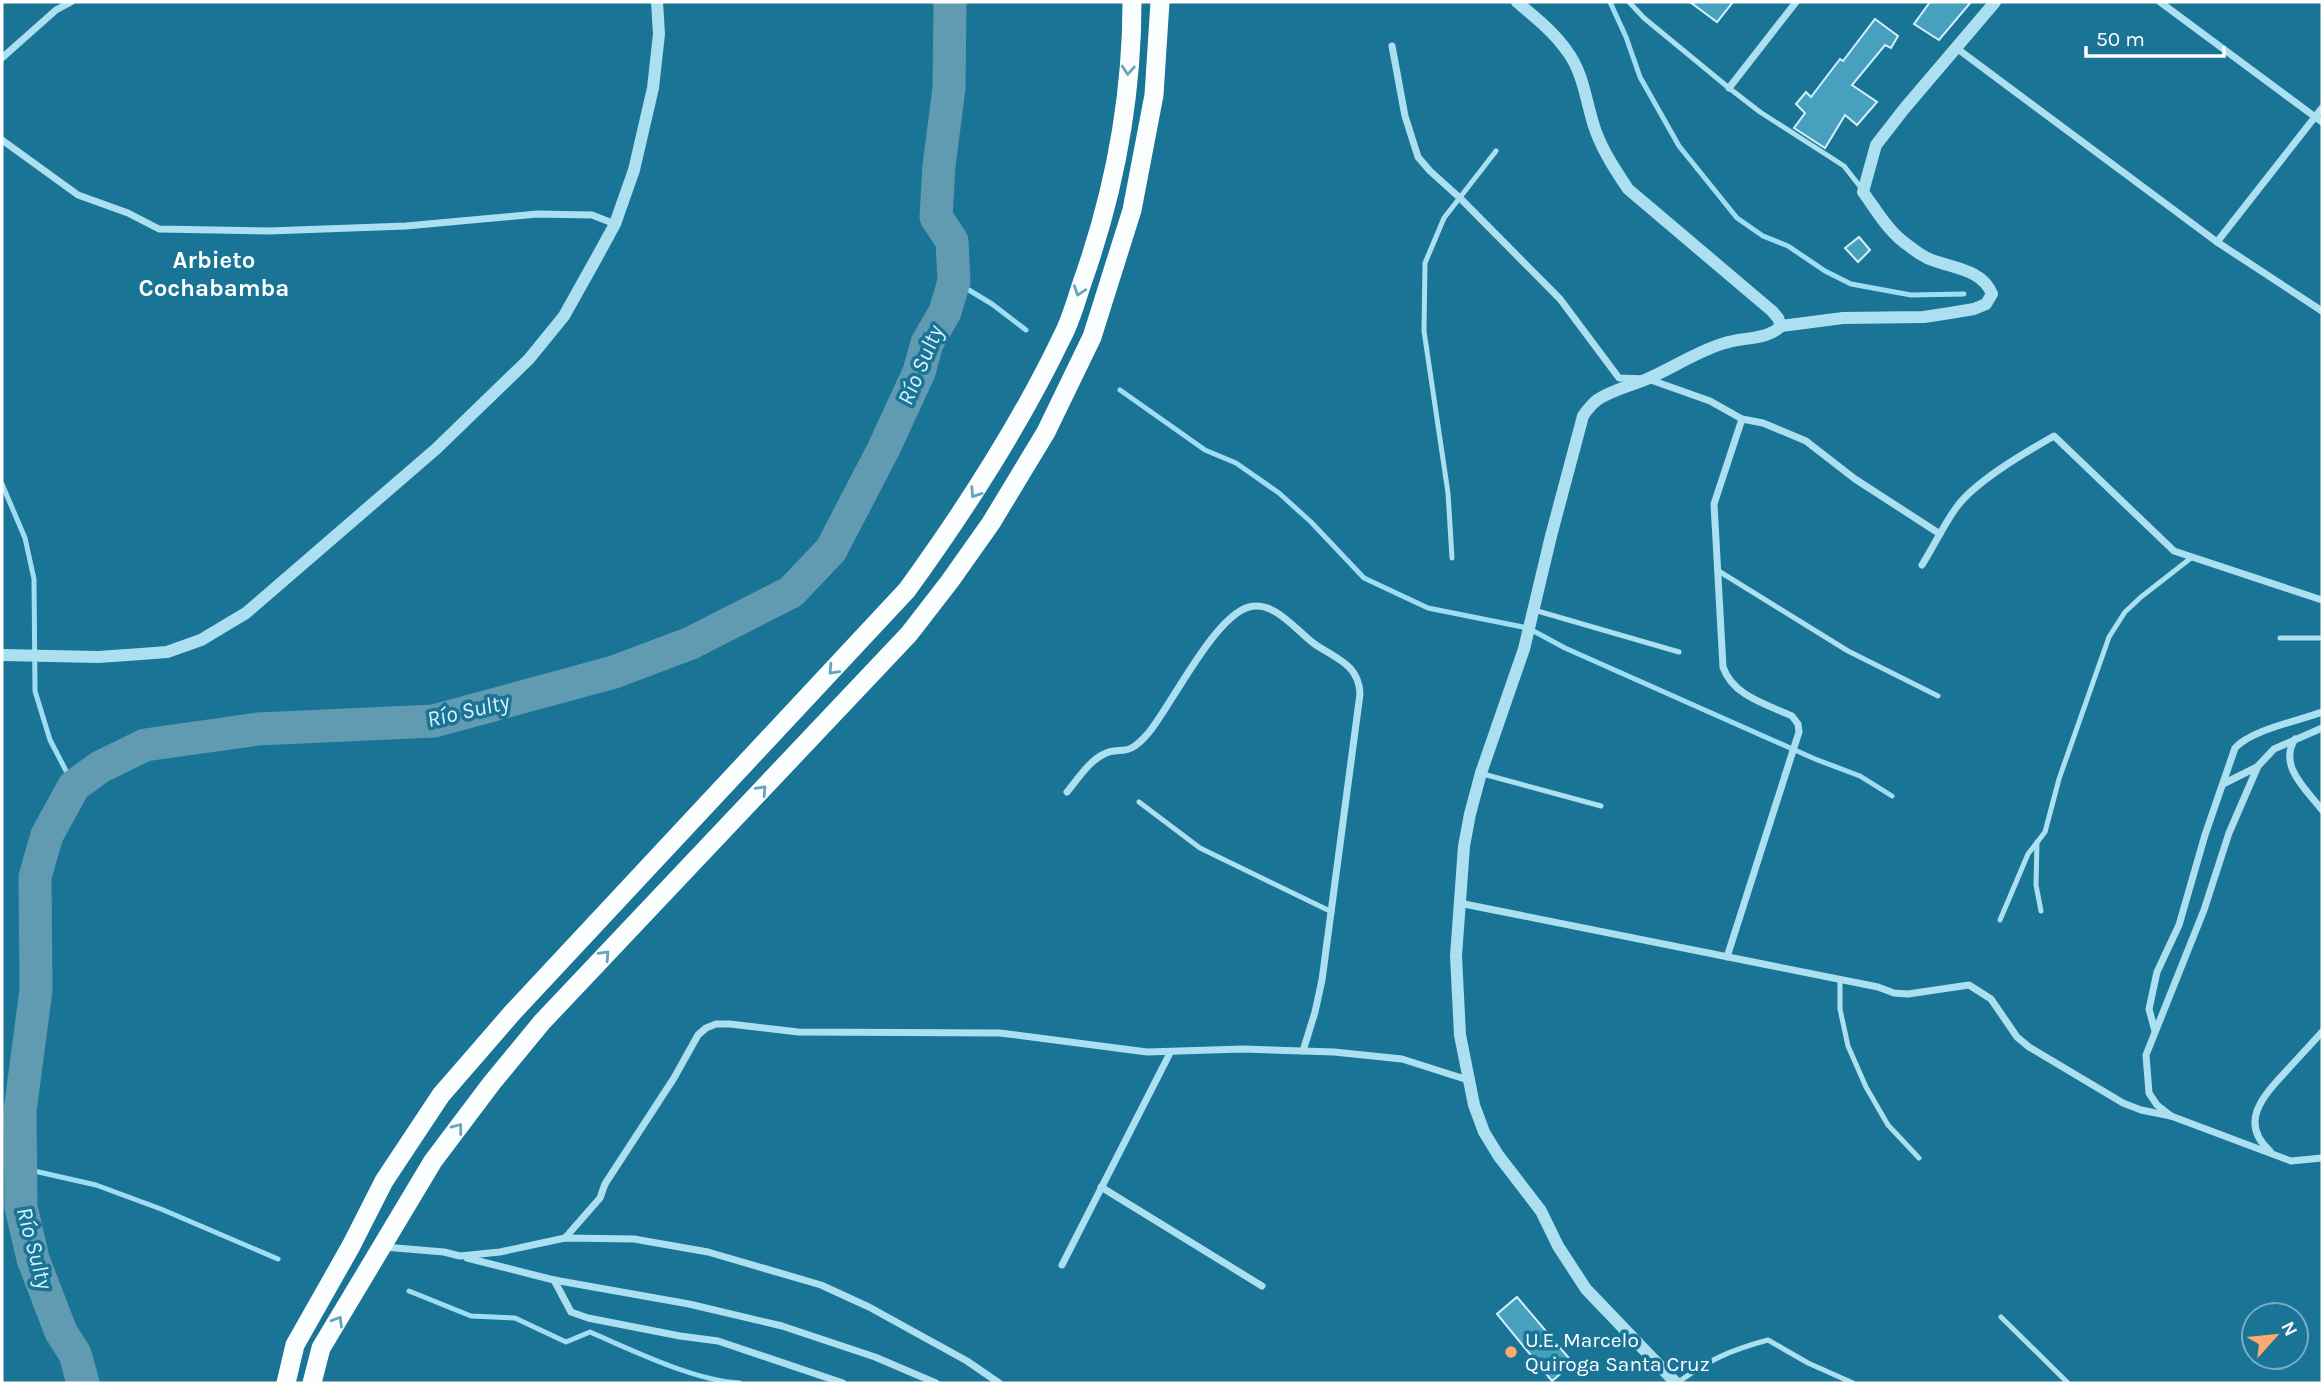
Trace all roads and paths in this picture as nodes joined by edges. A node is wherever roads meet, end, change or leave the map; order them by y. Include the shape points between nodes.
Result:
1 (71, 2) edge
2 (657, 2) edge
3 (1132, 2) edge
4 (1160, 2) edge
5 (1517, 2) edge
6 (1629, 2) edge
7 (1796, 2) edge
8 (1995, 2) edge
9 (2160, 2) edge
10 (1392, 46) dead end
11 (1955, 47) junction
12 (2, 58) edge
13 (1729, 88) junction
14 (2322, 108) edge
15 (2315, 117) junction
16 (2322, 122) edge
17 (2, 140) edge
18 (1496, 151) dead end
19 (1863, 192) junction
20 (1460, 198) junction
21 (615, 224) junction
22 (2217, 242) junction
23 (2322, 311) edge
24 (1781, 326) junction
25 (1648, 379) junction
26 (1742, 419) junction
27 (1940, 534) junction
28 (1452, 558) dead end
29 (2191, 558) junction
30 (1922, 565) dead end
31 (1717, 570) junction
32 (2322, 600) edge
33 (1533, 610) junction
34 (2280, 638) dead end
35 (2322, 638) edge
36 (1679, 652) dead end
37 (2, 656) edge
38 (1938, 696) dead end
39 (2322, 712) edge
40 (2322, 728) edge
41 (2295, 738) junction
42 (2258, 766) junction
43 (1481, 773) junction
44 (2225, 783) junction
45 (1068, 792) dead end
46 (1139, 802) dead end
47 (1601, 806) dead end
48 (2322, 810) edge
49 (2037, 842) junction
50 (1459, 903) junction
51 (2041, 911) dead end
52 (1332, 912) junction
53 (2000, 920) dead end
54 (1727, 957) junction
55 (1840, 979) junction
56 (2155, 1031) junction
57 (2322, 1032) edge
58 (1303, 1051) junction
59 (1170, 1053) junction
60 (1468, 1080) junction
61 (2171, 1116) junction
62 (2276, 1156) junction
63 (1919, 1158) dead end
64 (2322, 1158) edge
65 (1101, 1187) junction
66 (565, 1238) junction
67 (383, 1247) junction
68 (460, 1256) junction
69 (1062, 1265) dead end
70 (554, 1280) junction
71 (1262, 1286) dead end
72 (2001, 1317) dead end
73 (1672, 1382) edge
74 (286, 1383) edge
75 (312, 1383) edge
76 (843, 1383) edge
77 (936, 1383) edge
78 (999, 1383) edge
79 (1853, 1383) edge
80 (2068, 1383) edge

1 - 12 street
2 - 21 street via 653,88 634,170
3 -> 74 highway via 1126,96 1111,187 1094,250 1063,335 996,460 907,590 513,1012 442,1096 384,1181 295,1345
67 -> 4 highway via 433,1161 533,1032 909,634 991,523 1046,432 1092,337 1132,210 1154,95
5 - 24 street via 1568,51 1585,89 1596,132 1628,189 1772,311
6 - 13 lane
7 - 13 street
8 - 11 street
9 - 15 street
10 - 20 street via 1418,157
11 - 19 street via 1876,145
11 - 22 street
13 - 19 lane via 1844,166
14 - 15 street
15 - 16 street
15 - 22 street
17 - 21 street via 78,195 159,229 406,226 537,214 592,215
18 - 20 lane
19 - 24 street via 1889,229 1906,244 1926,258 1988,284 1992,294 1986,304 1924,317 1843,318
20 - 25 street via 1560,299 1619,378
20 - 28 lane via 1440,225 1425,263 1423,303
21 - 37 street via 564,316 529,359 436,449 246,613 201,640 167,652
22 - 23 street
24 - 25 street via 1765,335 1709,348
25 - 26 street via 1710,401
25 - 33 street via 1599,399 1583,416
26 - 27 street via 1806,441
26 - 31 street via 1714,504
27 - 29 street via 1957,505 1987,479 2054,436 2174,551
27 - 30 street
29 - 32 street
29 - 49 lane via 2141,597 2109,636 2045,832
31 - 38 lane via 1848,651
31 - 54 street via 1727,680 1792,716 1799,732
33 - 36 lane
33 - 43 street
34 - 35 lane
39 - 44 street via 2244,738 2235,748
40 - 41 street
41 - 42 street via 2274,748
41 - 48 street via 2288,761
42 - 44 street
42 - 56 street
43 - 47 lane
43 - 50 street via 1464,846
44 - 56 street via 2179,925 2157,972 2150,1009
45 - 52 street via 1093,761 1139,743 1206,644 1233,617 1250,606 1270,607 1350,667 1359,682
46 - 52 lane via 1200,848
49 - 51 lane
49 - 53 lane
50 - 54 street
50 - 60 street via 1456,989
52 - 58 street via 1322,980
54 - 55 street
55 - 61 street via 1908,994 1969,985 1991,999 2029,1048 2123,1103
55 - 63 lane via 1839,1009 1845,1034 1866,1087 1888,1125
56 - 61 street via 2146,1055 2149,1093
57 - 62 street via 2262,1097 2255,1112 2258,1137
58 - 59 street
58 - 60 street via 1402,1059
59 - 65 street
59 - 66 street via 1000,1033 798,1032 716,1024 698,1035 600,1198
60 - 73 street via 1484,1132 1541,1211 1570,1267
61 - 62 street
62 - 64 street via 2291,1161
65 - 69 street
65 - 71 street
66 - 68 street
66 - 78 street via 659,1242 821,1285 869,1307
67 - 68 street
75 -> 67 highway via 321,1348
68 - 70 street
70 - 76 street via 571,1312 718,1341
70 - 77 street via 782,1326
72 - 80 lane
73 - 79 lane via 1733,1349 1768,1340

